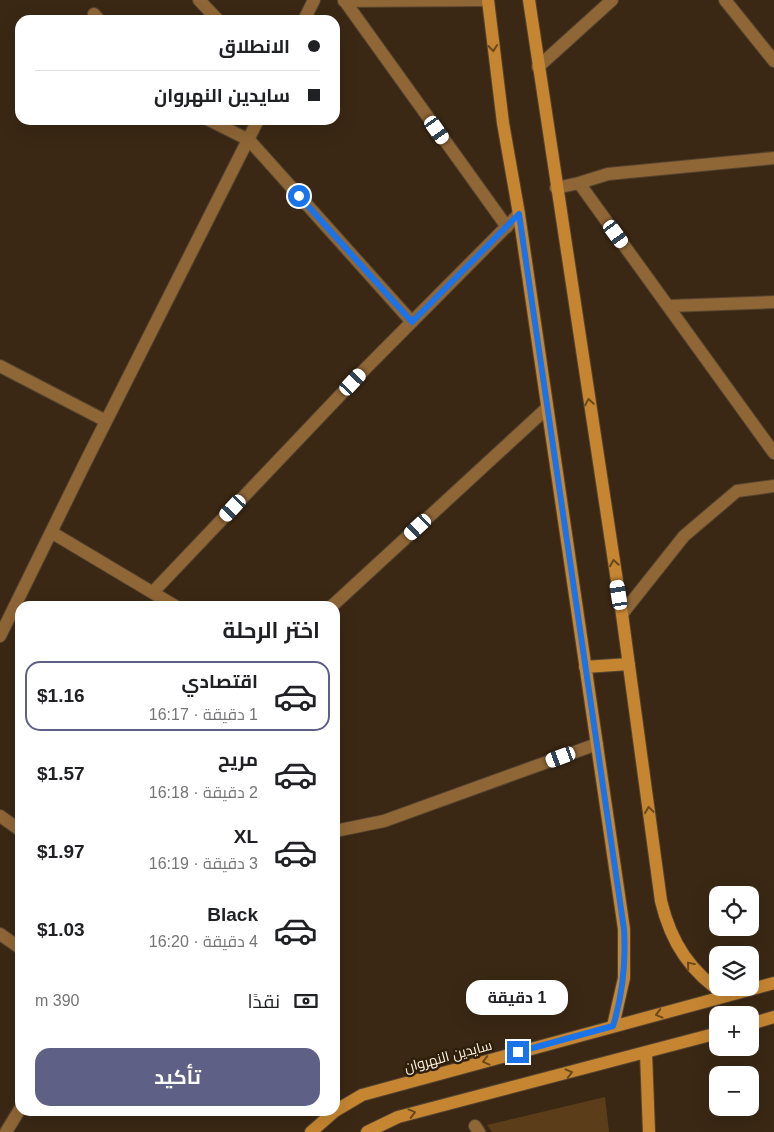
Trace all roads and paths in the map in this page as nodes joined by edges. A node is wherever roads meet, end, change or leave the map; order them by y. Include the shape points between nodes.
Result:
1 (198, 0) edge
2 (314, 0) edge
3 (344, 0) edge
4 (488, 0) edge
5 (529, 0) edge
6 (612, 0) edge
7 (725, 0) edge
8 (213, 15) edge
9 (306, 15) edge
10 (774, 60) edge
11 (538, 67) junction
12 (219, 125) edge
13 (256, 125) edge
14 (249, 140) junction
15 (774, 158) edge
16 (579, 182) junction
17 (556, 188) junction
18 (519, 214) junction
19 (507, 227) junction
20 (774, 302) edge
21 (669, 306) junction
22 (412, 322) junction
23 (0, 366) edge
24 (546, 408) junction
25 (106, 421) junction
26 (774, 454) edge
27 (774, 486) edge
28 (51, 532) junction
29 (153, 592) junction
30 (17, 601) edge
31 (167, 601) edge
32 (337, 601) edge
33 (15, 605) edge
34 (622, 614) junction
35 (0, 636) edge
36 (629, 664) junction
37 (585, 667) junction
38 (596, 744) junction
39 (0, 816) edge
40 (15, 826) edge
41 (340, 830) edge
42 (0, 934) edge
43 (15, 944) edge
44 (709, 983) edge
45 (774, 983) edge
46 (759, 987) edge
47 (727, 996) edge
48 (774, 1017) edge
49 (759, 1021) edge
50 (613, 1026) junction
51 (709, 1036) edge
52 (646, 1053) junction
53 (340, 1108) edge
54 (16, 1116) edge
55 (329, 1116) edge
56 (6, 1132) edge
57 (311, 1132) edge
58 (367, 1132) edge
59 (649, 1132) edge

1 - 8 street
2 - 9 street
3 - 4 street
3 - 19 street
4 -> 18 main road via 503,123
5 - 11 main road
6 - 11 street
7 - 10 street
11 - 17 main road
12 - 14 street
13 - 14 street
14 - 22 street
14 - 25 street
15 - 16 street via 608,174
16 - 17 street
16 - 21 street
34 -> 17 main road
18 - 19 street
18 - 24 main road
19 - 22 street
20 - 21 street
21 - 26 street
22 - 29 street
23 - 25 street
24 - 32 street
24 - 37 main road
25 - 28 street
27 - 34 street via 736,491 684,536
28 - 29 street
28 - 30 street
29 - 31 street
33 - 35 street
34 - 36 main road
36 - 37 main road
44 -> 36 main road via 683,956 666,921
37 - 38 main road
38 - 41 street via 384,821
38 - 50 main road via 624,929 624,978
39 - 40 street
42 - 43 street
45 - 46 main road, سايدين النهروان
47 -> 50 main road, سايدين النهروان
48 - 49 main road
50 -> 53 main road, سايدين النهروان via 362,1096
51 - 52 main road
58 -> 52 main road via 405,1115
52 - 59 main road
54 - 56 street
55 - 57 main road, سايدين النهروان

